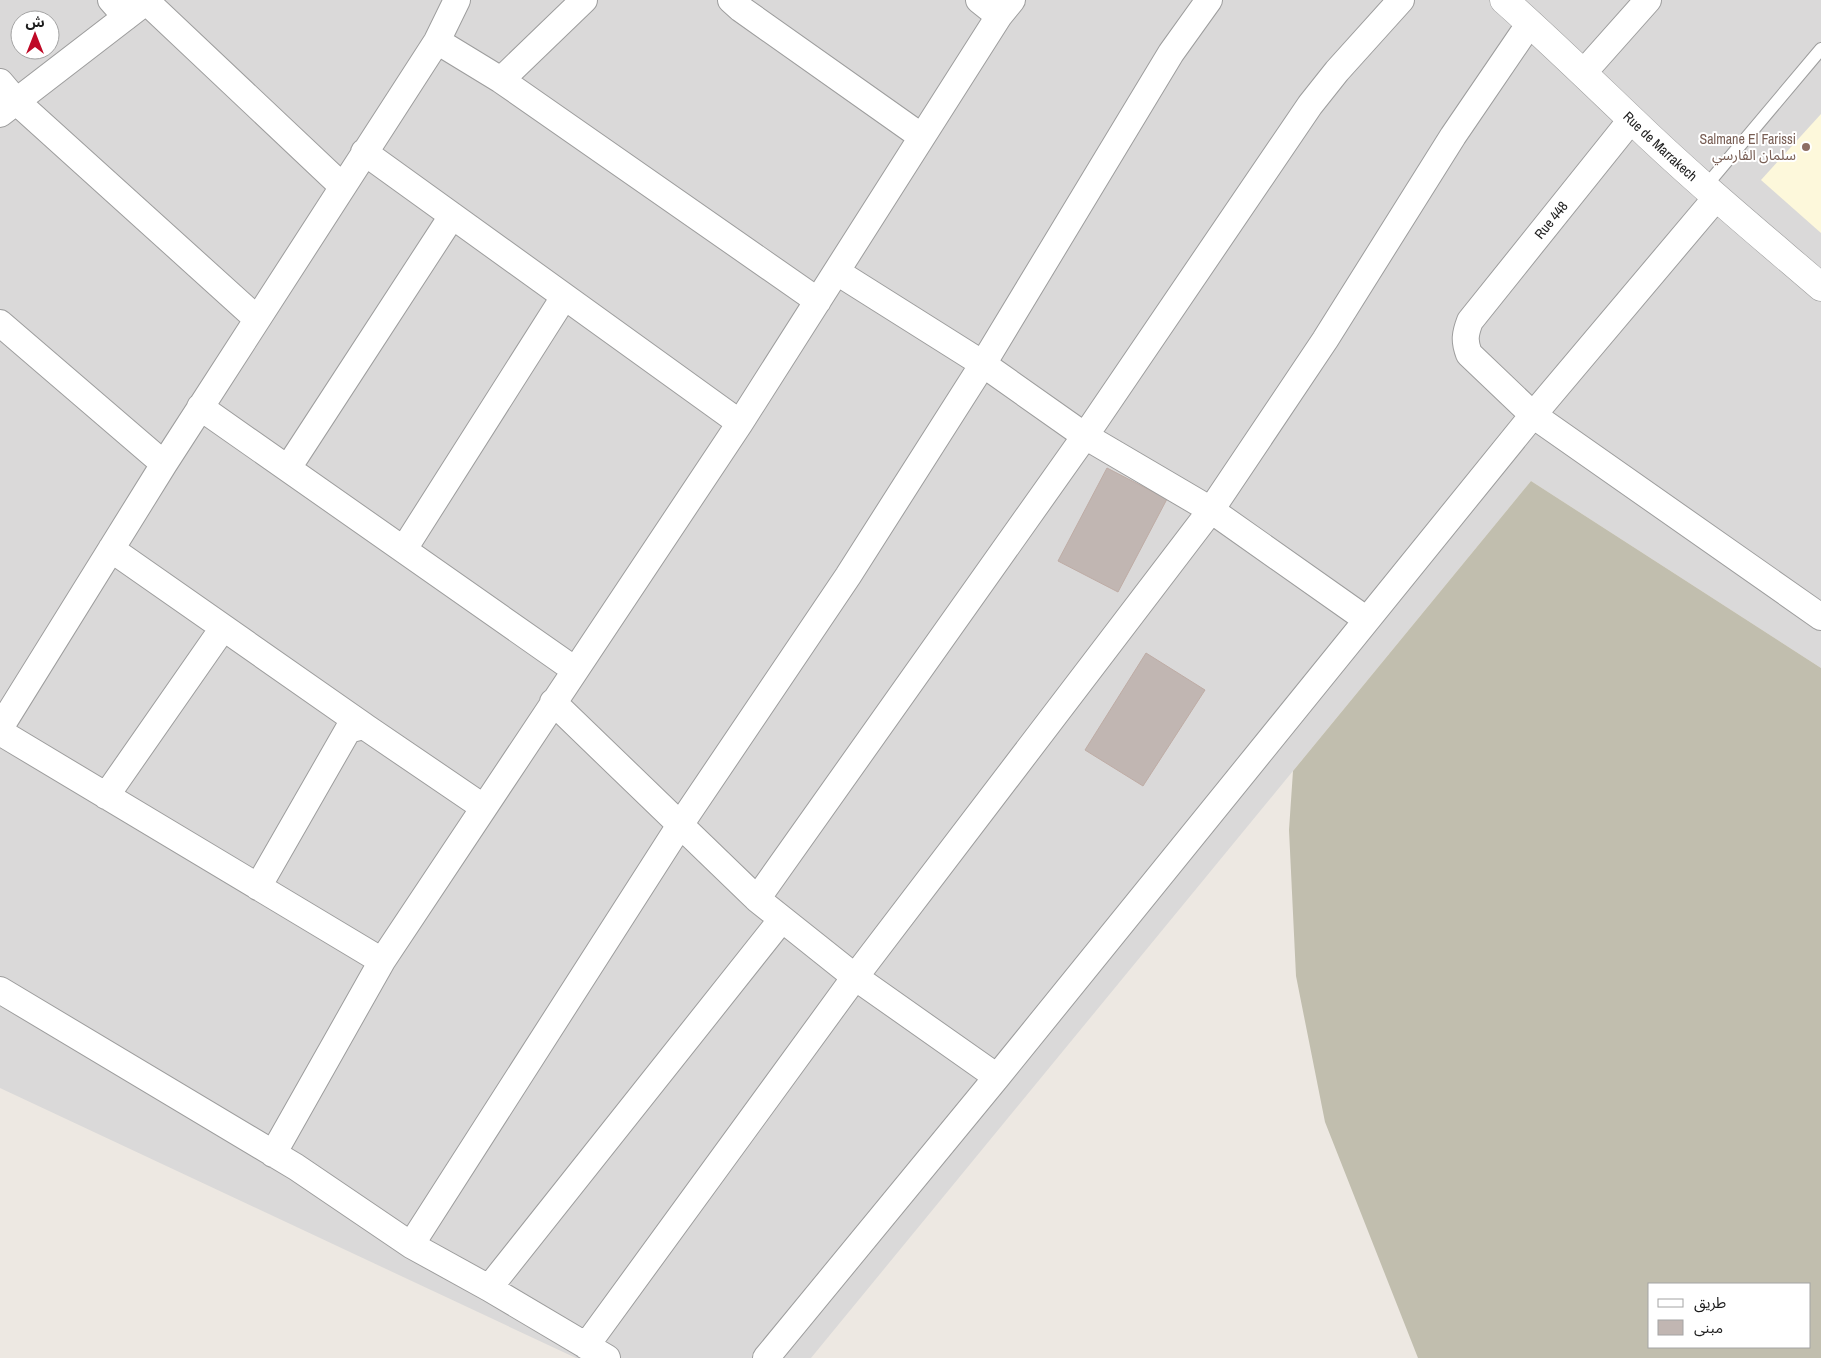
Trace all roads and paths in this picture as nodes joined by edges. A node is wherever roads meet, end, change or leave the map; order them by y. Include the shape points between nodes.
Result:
1 (457, 0) edge
2 (584, 0) edge
3 (731, 0) edge
4 (979, 0) edge
5 (1209, 0) edge
6 (1401, 0) edge
7 (1504, 0) edge
8 (1648, 0) edge
9 (133, 4) edge
10 (1006, 8) edge
11 (1530, 23) junction
12 (437, 41) junction
13 (1821, 49) edge
14 (1584, 72) junction
15 (501, 80) junction
16 (0, 82) edge
17 (8, 108) edge
18 (1631, 120) junction
19 (922, 138) junction
20 (364, 152) junction
21 (342, 186) junction
22 (1710, 192) junction
23 (452, 216) junction
24 (837, 272) junction
25 (1821, 287) edge
26 (564, 297) junction
27 (818, 301) junction
28 (256, 318) junction
29 (0, 323) edge
30 (983, 364) junction
31 (200, 407) junction
32 (1533, 415) junction
33 (740, 423) junction
34 (1085, 436) junction
35 (164, 464) junction
36 (288, 468) junction
37 (1210, 510) junction
38 (111, 550) junction
39 (404, 550) junction
40 (1821, 617) edge
41 (1368, 620) junction
42 (223, 628) junction
43 (575, 670) junction
44 (553, 702) junction
45 (364, 726) junction
46 (0, 730) edge
47 (106, 796) junction
48 (483, 808) junction
49 (680, 826) junction
50 (258, 887) junction
51 (757, 900) junction
52 (782, 919) junction
53 (382, 961) junction
54 (855, 977) junction
55 (0, 990) edge
56 (997, 1077) junction
57 (272, 1154) junction
58 (411, 1245) junction
59 (489, 1288) junction
60 (596, 1352) edge
61 (766, 1358) edge

1 - 12 street
2 - 15 street
3 - 19 street
4 - 10 street
5 - 30 street via 1171,53
6 - 34 street via 1310,105
7 - 11 street, Rue de Marrakech
8 - 14 street
9 - 17 street
9 - 21 street
10 - 19 street
11 - 14 street, Rue de Marrakech
11 - 37 street via 1453,136 1325,340
12 - 15 street
12 - 20 street
13 - 22 lane
14 - 18 street, Rue de Marrakech
15 - 27 street
16 - 17 street
17 - 28 street
18 - 22 street, Rue de Marrakech
18 - 32 street, Rue 448 via 1470,321 1465,333 1469,354
19 - 24 street
20 - 21 street
20 - 23 street
21 - 28 street
22 - 25 street, Rue de Marrakech
22 - 32 street
23 - 26 street
23 - 36 street
24 - 27 street
24 - 30 street
26 - 33 street
26 - 39 street
27 - 33 street
28 - 31 street
29 - 35 street
30 - 34 street
30 - 49 street via 848,576
31 - 35 street
31 - 36 street
32 - 40 street
32 - 41 street
33 - 43 street
34 - 37 street
34 - 51 street
35 - 38 street
36 - 39 street
37 - 41 street
37 - 54 street
38 - 42 street
38 - 46 street
39 - 43 street
41 - 56 street
42 - 45 street
42 - 47 street
43 - 44 street
44 - 48 street
44 - 49 street
45 - 48 street
45 - 50 street via 348,730
46 - 47 street
47 - 50 street
48 - 53 street
49 - 51 street
49 - 58 street
50 - 53 street
51 - 52 street
52 - 54 street
52 - 59 street
53 - 57 street
54 - 56 street
54 - 60 street
55 - 57 street
56 - 61 street
57 - 58 street
58 - 59 street
59 - 60 street

